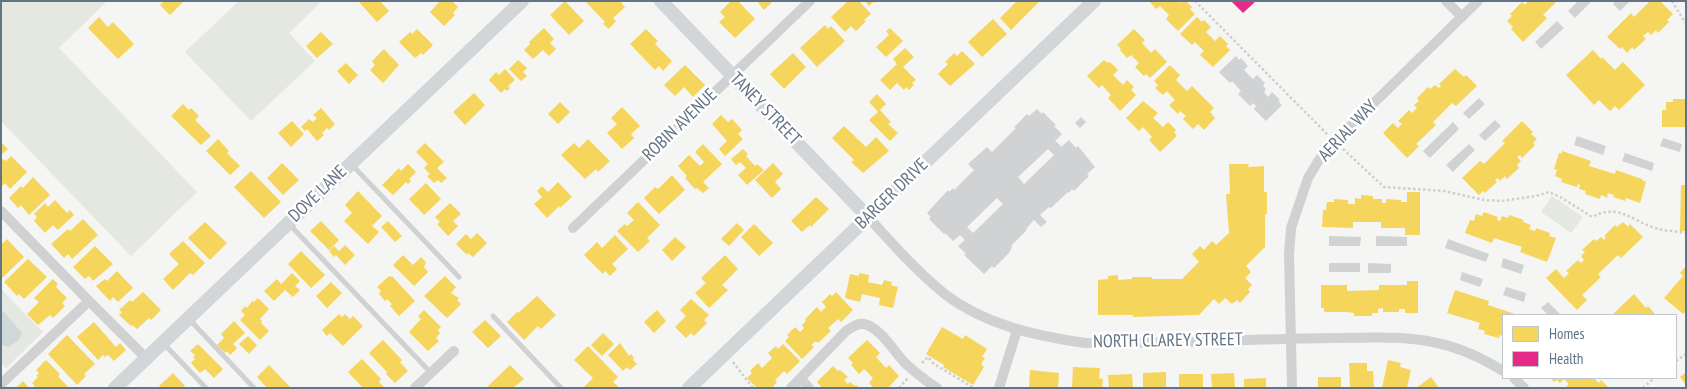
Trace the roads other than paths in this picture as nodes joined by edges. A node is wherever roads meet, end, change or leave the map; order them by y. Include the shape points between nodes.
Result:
1 (522, 1) edge
2 (661, 1) edge
3 (810, 1) edge
4 (1094, 1) edge
5 (1446, 1) edge
6 (1478, 1) edge
7 (1462, 17) junction
8 (732, 75) junction
9 (351, 164) junction
10 (1, 211) edge
11 (868, 217) junction
12 (288, 223) junction
13 (573, 228) dead end
14 (459, 277) dead end
15 (89, 301) junction
16 (493, 316) dead end
17 (188, 318) junction
18 (1017, 330) junction
19 (1290, 338) junction
20 (163, 343) junction
21 (454, 351) dead end
22 (146, 358) junction
23 (1502, 370) edge
24 (431, 373) junction
25 (801, 379) junction
26 (1515, 379) edge
27 (1, 384) edge
28 (115, 388) edge
29 (206, 388) edge
30 (254, 388) edge
31 (415, 388) edge
32 (561, 388) edge
33 (690, 388) edge
34 (791, 388) edge
35 (809, 388) edge
36 (937, 388) edge
37 (999, 388) edge
38 (1292, 388) edge
39 (1524, 388) edge

1 - 9 street, DOVE LANE
2 - 8 street, TANEY STREET
3 - 8 street, ROBIN AVENUE
4 - 11 street, BARGER DRIVE
5 - 7 street
6 - 7 street, AERIAL WAY
7 - 19 street, AERIAL WAY via 1335,141 1308,178 1291,228
8 - 11 street, TANEY STREET
8 - 13 street, ROBIN AVENUE
9 - 12 street, DOVE LANE
9 - 14 lane
10 - 15 street
11 - 18 street, NORTH CLAREY STREET via 948,296
11 - 33 street, BARGER DRIVE
12 - 17 street, DOVE LANE
12 - 24 lane
15 - 22 street
15 - 27 street
16 - 32 lane
17 - 20 street, DOVE LANE
17 - 30 lane
18 - 19 street, NORTH CLAREY STREET via 1085,343
18 - 37 street
19 - 23 street, NORTH CLAREY STREET via 1406,338 1436,342 1484,358
19 - 38 street, AERIAL WAY
20 - 22 street, DOVE LANE
20 - 29 lane
21 - 24 street
22 - 28 street, DOVE LANE
24 - 31 street
25 - 34 street
25 - 35 street
25 - 36 street via 846,331 863,324 878,332 905,363
26 - 39 street

